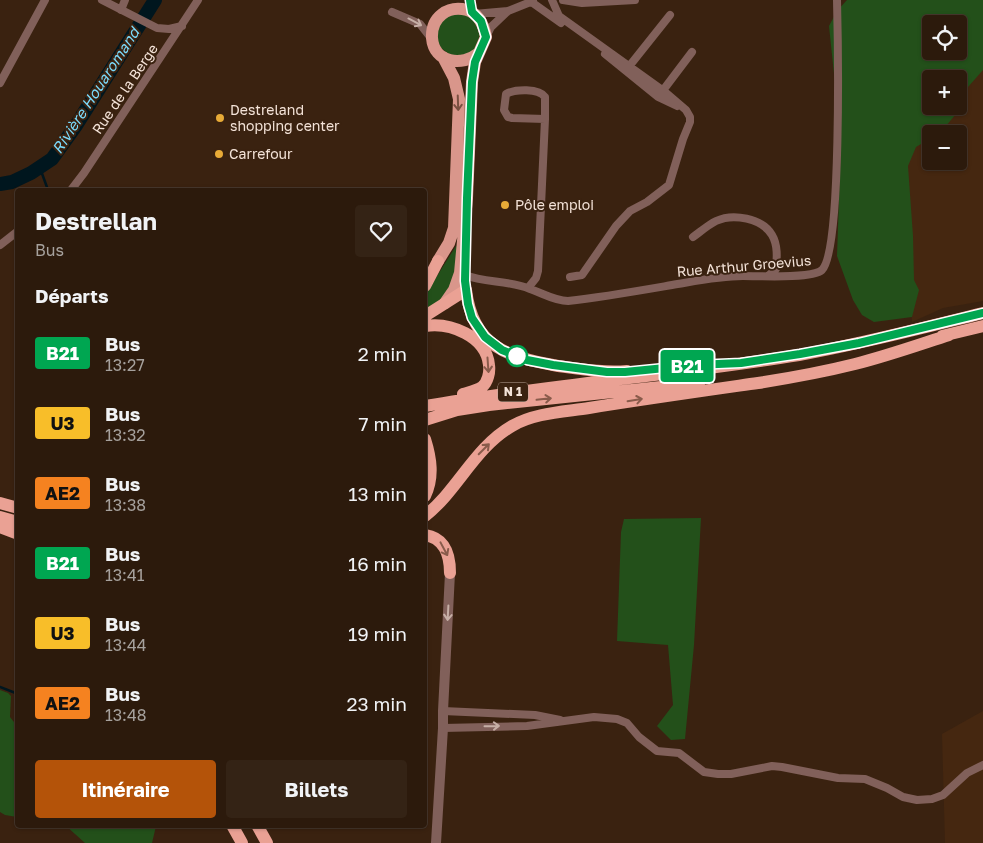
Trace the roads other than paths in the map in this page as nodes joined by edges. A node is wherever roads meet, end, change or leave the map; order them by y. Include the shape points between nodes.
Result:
1 (45, 0) edge
2 (102, 0) edge
3 (125, 0) edge
4 (198, 0) edge
5 (552, 0) edge
6 (563, 0) edge
7 (635, 0) edge
8 (837, 0) edge
9 (532, 1) edge
10 (450, 5) edge
11 (472, 8) edge
12 (121, 10) junction
13 (508, 11) junction
14 (392, 12) dead end
15 (670, 15) dead end
16 (182, 26) junction
17 (486, 37) junction
18 (432, 40) junction
19 (692, 52) dead end
20 (479, 53) junction
21 (443, 57) junction
22 (628, 68) junction
23 (0, 83) edge
24 (661, 93) junction
25 (545, 119) junction
26 (73, 188) edge
27 (467, 198) junction
28 (15, 233) edge
29 (693, 237) dead end
30 (0, 245) edge
31 (438, 262) junction
32 (427, 275) edge
33 (465, 275) junction
34 (768, 276) junction
35 (570, 277) dead end
36 (492, 280) junction
37 (427, 282) edge
38 (528, 288) junction
39 (466, 290) junction
40 (443, 305) junction
41 (983, 313) edge
42 (427, 316) edge
43 (427, 318) edge
44 (983, 326) edge
45 (949, 335) junction
46 (741, 363) junction
47 (427, 405) edge
48 (427, 406) edge
49 (427, 420) edge
50 (427, 449) edge
51 (427, 490) edge
52 (0, 503) edge
53 (15, 507) edge
54 (427, 514) edge
55 (0, 517) edge
56 (15, 521) edge
57 (0, 527) edge
58 (15, 533) edge
59 (427, 536) edge
60 (450, 573) joint
61 (443, 711) junction
62 (569, 722) junction
63 (443, 728) junction
64 (983, 765) edge
65 (234, 828) edge
66 (242, 828) edge
67 (259, 828) edge
68 (242, 843) edge
69 (249, 843) edge
70 (267, 843) edge
71 (436, 843) edge

1 - 23 street
2 - 12 street
3 - 12 street
4 - 16 street, Rue de la Berge
5 - 22 street via 559,16
6 - 7 street via 582,3
8 - 34 street, Rue Arthur Groevius via 836,190 830,246 824,267 818,272
9 - 13 street
9 - 22 street
10 - 11 main road
10 - 18 main road via 435,24
11 - 13 street
11 - 17 main road via 484,26
12 - 16 street via 150,26 165,29
13 - 17 street via 491,27
14 -> 18 street via 420,24
15 - 22 street
16 - 26 street, Rue de la Berge
17 - 20 main road
18 - 21 main road
19 - 24 street
20 - 21 main road via 466,61 451,61
20 - 27 main road via 472,82
21 -> 31 main road via 456,83 459,108 454,228
22 - 24 street
24 - 35 street via 686,110 690,117 669,185 630,210 582,275
25 - 25 street via 544,94 537,91 506,94 504,110 508,117
25 - 38 street via 538,271
27 - 33 main road
27 - 40 main road via 460,273 454,290
28 - 30 street
29 - 34 street via 715,221 725,218 744,218 762,224 772,235 777,254 776,269
31 - 32 highway
31 - 37 highway
33 - 36 street, Rue Arthur Groevius
33 - 39 main road
34 - 38 street, Rue Arthur Groevius via 713,279 568,301
36 - 38 street, Rue Arthur Groevius
36 - 39 street
39 - 40 highway
39 - 46 highway via 468,308 480,332 502,350 527,360 607,372
40 - 42 highway
41 - 46 highway, N 1 via 831,349
43 -> 47 highway via 456,328 474,340 486,354 490,371 481,387
44 - 45 highway, N 1
49 -> 45 highway, N 1 via 457,410 489,405 783,371
54 -> 45 highway via 486,446 510,427 529,419 820,371 888,355
46 - 48 highway, N 1
50 - 51 highway via 431,478
52 - 53 highway
55 - 56 highway
57 - 58 highway
59 -> 60 highway via 442,543
60 -> 61 street
61 - 62 street via 534,714
61 - 63 street
63 -> 62 street
62 - 64 street via 594,717 617,719 627,723 639,737 658,750 678,754 704,772 731,774 782,767 838,778 865,779 917,800 943,795 967,773
63 - 71 street
65 - 68 highway
66 - 69 highway
67 - 70 highway

